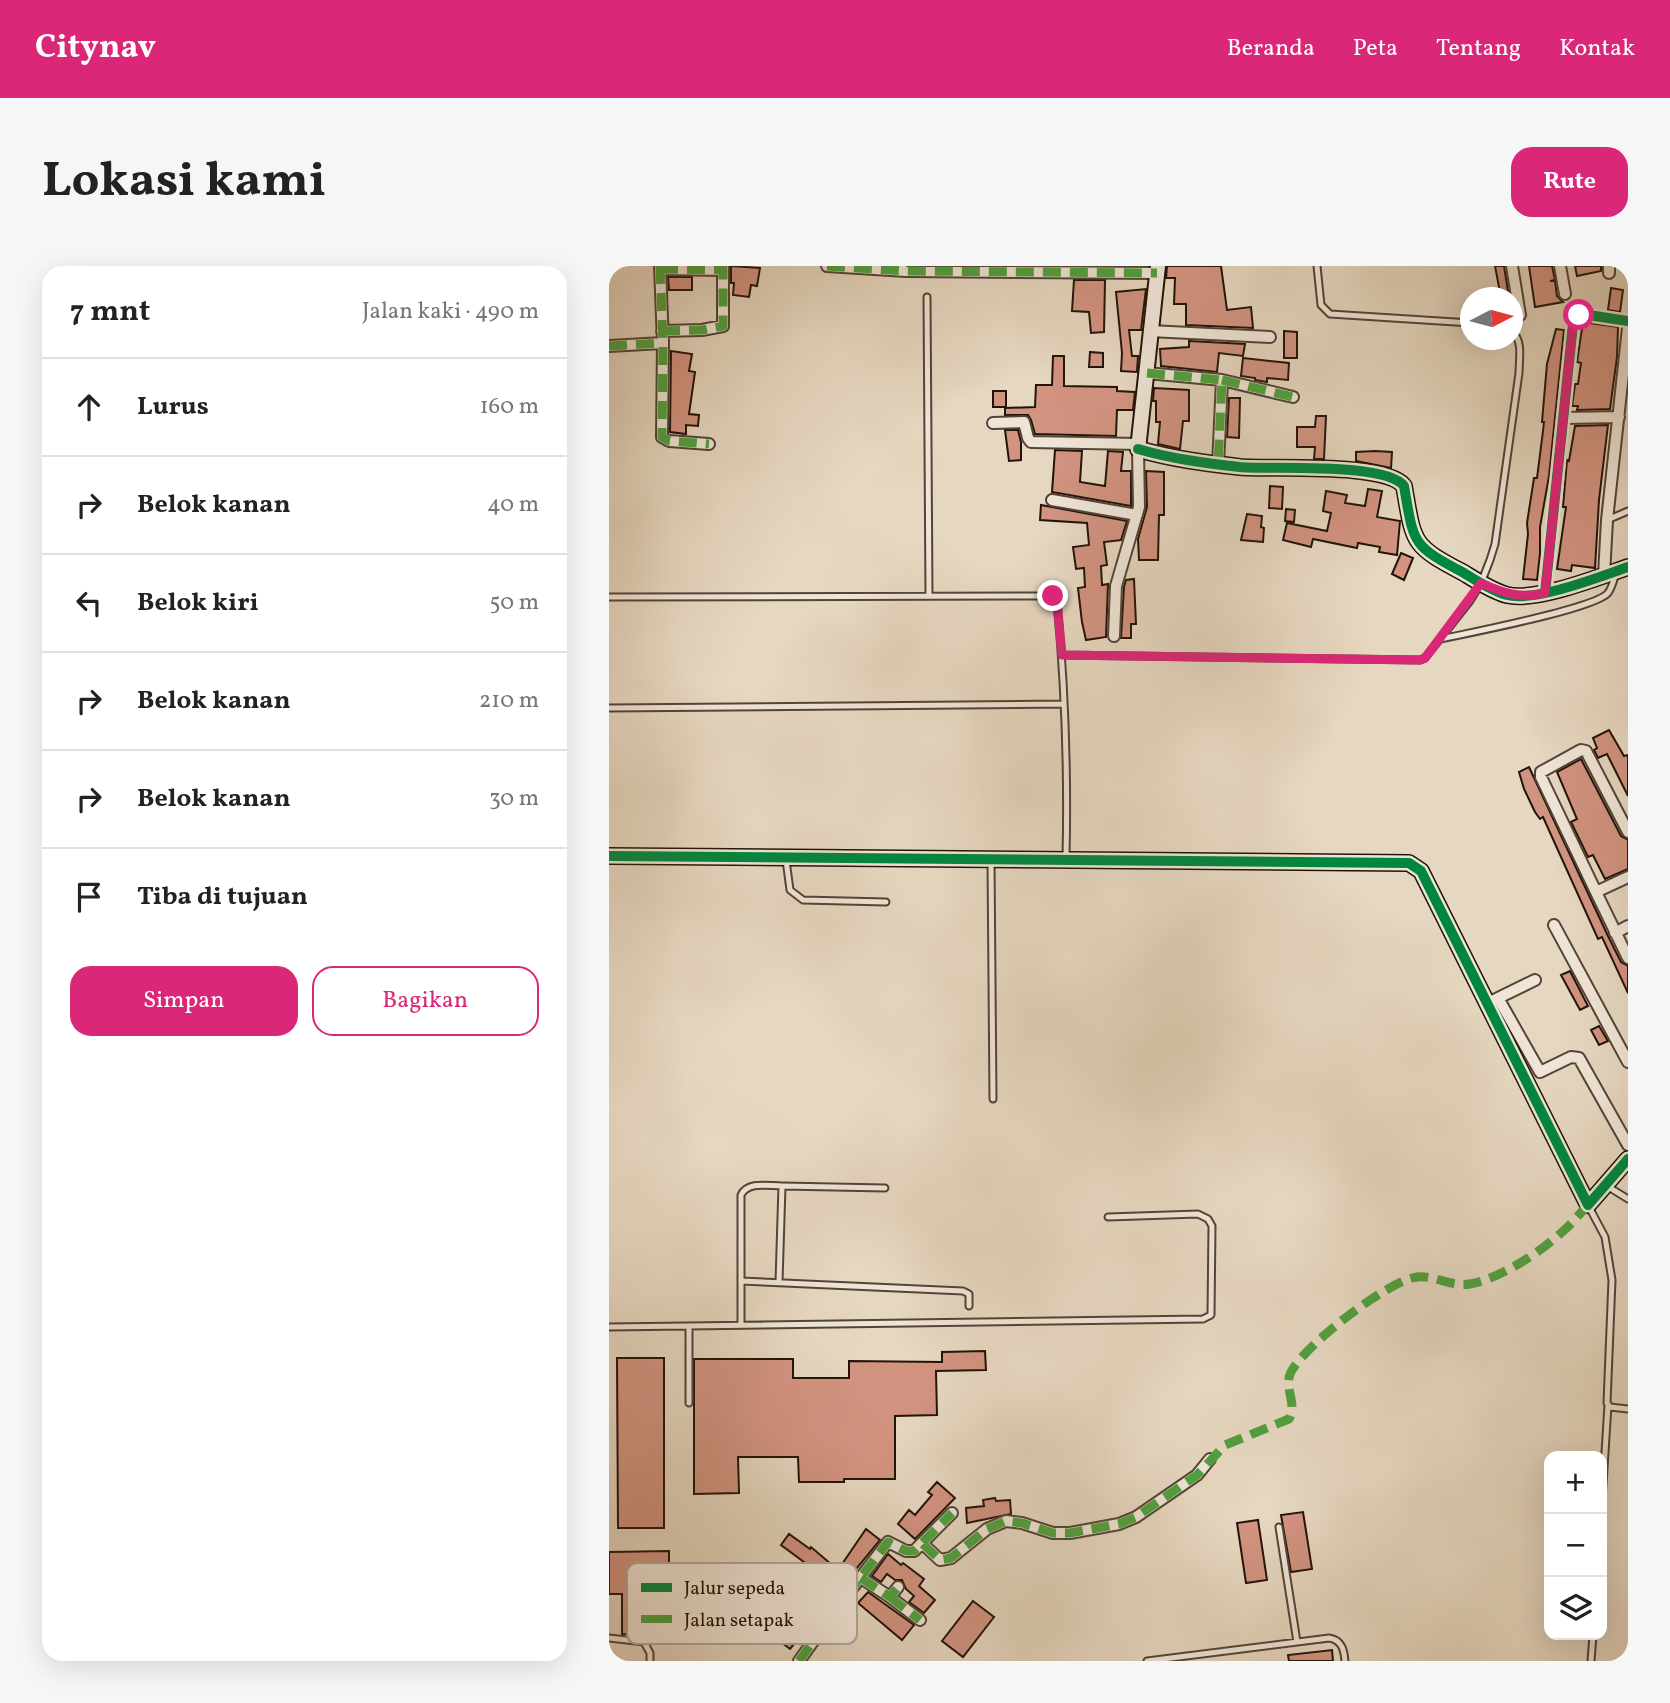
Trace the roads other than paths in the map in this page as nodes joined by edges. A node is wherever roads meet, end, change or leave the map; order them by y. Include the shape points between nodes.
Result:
1 (827, 266) edge
2 (1317, 266) edge
3 (1512, 266) edge
4 (1560, 266) edge
5 (660, 268) edge
6 (720, 268) edge
7 (1158, 269) edge
8 (1066, 270) edge
9 (1515, 287) edge
10 (1565, 294) dead end
11 (927, 297) dead end
12 (1628, 321) edge
13 (1460, 323) edge
14 (1628, 328) edge
15 (662, 331) junction
16 (1150, 331) junction
17 (1270, 337) dead end
18 (663, 343) junction
19 (609, 346) edge
20 (1520, 350) edge
21 (1147, 373) junction
22 (1222, 380) junction
23 (1293, 397) dead end
24 (1619, 417) junction
25 (1564, 418) junction
26 (993, 422) dead end
27 (709, 444) dead end
28 (1138, 446) junction
29 (1218, 465) junction
30 (1052, 500) dead end
31 (1628, 511) edge
32 (1137, 516) junction
33 (1607, 520) junction
34 (1616, 571) edge
35 (1481, 583) junction
36 (1545, 593) junction
37 (929, 595) junction
38 (609, 597) edge
39 (1114, 636) dead end
40 (1441, 639) junction
41 (1062, 655) junction
42 (1063, 704) junction
43 (609, 708) edge
44 (1628, 832) edge
45 (609, 856) edge
46 (786, 857) junction
47 (991, 860) junction
48 (1066, 861) junction
49 (1628, 877) edge
50 (1596, 892) junction
51 (886, 902) dead end
52 (1554, 925) dead end
53 (1628, 926) edge
54 (1615, 933) junction
55 (1628, 958) edge
56 (1535, 980) dead end
57 (1492, 1001) junction
58 (1628, 1062) edge
59 (993, 1099) dead end
60 (1628, 1144) edge
61 (1628, 1159) edge
62 (782, 1186) junction
63 (1607, 1186) junction
64 (885, 1188) dead end
65 (1628, 1199) edge
66 (1588, 1205) junction
67 (1108, 1217) dead end
68 (741, 1281) junction
69 (779, 1282) junction
70 (969, 1306) dead end
71 (741, 1325) junction
72 (689, 1326) junction
73 (609, 1327) edge
74 (689, 1403) dead end
75 (1608, 1405) junction
76 (1628, 1409) edge
77 (1605, 1451) edge
78 (1210, 1459) dead end
79 (952, 1513) dead end
80 (1279, 1527) dead end
81 (923, 1544) junction
82 (861, 1578) junction
83 (857, 1583) edge
84 (898, 1587) dead end
85 (890, 1597) junction
86 (920, 1620) dead end
87 (609, 1638) edge
88 (627, 1640) edge
89 (1593, 1640) edge
90 (1297, 1642) junction
91 (646, 1644) edge
92 (811, 1644) edge
93 (650, 1661) edge
94 (799, 1661) edge
95 (1147, 1661) edge
96 (1345, 1661) edge
97 (1591, 1661) edge

1 - 8 street via 906,271
2 - 13 lane via 1321,306 1330,314
3 - 9 street
4 - 10 street
5 - 6 street
5 - 15 street
6 - 15 street via 723,326
7 - 8 street
7 - 16 street
11 - 37 lane
12 - 25 street via 1582,314 1574,319
14 - 24 street
15 - 18 street
16 - 17 street
16 - 21 street
18 - 19 street
18 - 27 street via 662,437
20 - 35 lane via 1495,544
21 - 22 street
21 - 28 street
22 - 23 street
22 - 29 street
24 - 25 street
24 - 33 street
25 - 36 street
26 - 28 street via 1024,422 1031,442
28 - 29 street
28 - 32 street
29 - 35 street via 1393,477 1404,486 1417,541 1433,557
30 - 32 street
31 - 33 lane
32 - 39 street via 1116,586
33 - 34 street
34 - 36 street
34 - 40 lane via 1607,594 1597,601
35 - 36 street via 1508,595
35 - 40 lane
37 - 38 lane
37 - 41 lane via 1053,596
40 - 41 lane via 1420,660
41 - 42 lane
42 - 43 lane
42 - 48 lane
44 - 50 street via 1586,751 1541,772
45 - 46 street
46 - 47 street
46 - 51 lane via 790,890 803,900
47 - 48 street
47 - 59 lane
48 - 57 street via 1409,863 1421,871
49 - 50 street
50 - 54 street
52 - 58 street
53 - 54 street
54 - 55 street
56 - 57 street
57 - 60 street via 1540,1072 1571,1057 1579,1058
57 - 66 street
61 - 63 street
62 - 64 lane
62 - 68 lane via 751,1186 741,1195
62 - 69 lane
63 - 65 lane
63 - 66 street
66 - 75 lane via 1605,1237 1611,1267
67 - 71 lane via 1198,1214 1208,1219 1212,1226 1211,1315 1203,1319
68 - 69 lane
68 - 71 lane
69 - 70 lane via 963,1291 969,1294
71 - 72 lane
72 - 73 lane
72 - 74 lane
75 - 76 lane
75 - 77 lane
78 - 81 street via 1197,1475 1119,1524 1053,1533 1006,1521 943,1561
79 - 81 street
80 - 90 lane
81 - 82 street via 911,1551 888,1542
82 - 83 street
82 - 85 street
84 - 85 street
85 - 86 street
87 - 88 lane
89 - 97 lane
90 - 95 lane
90 - 96 lane via 1339,1641
91 - 93 lane
92 - 94 street

